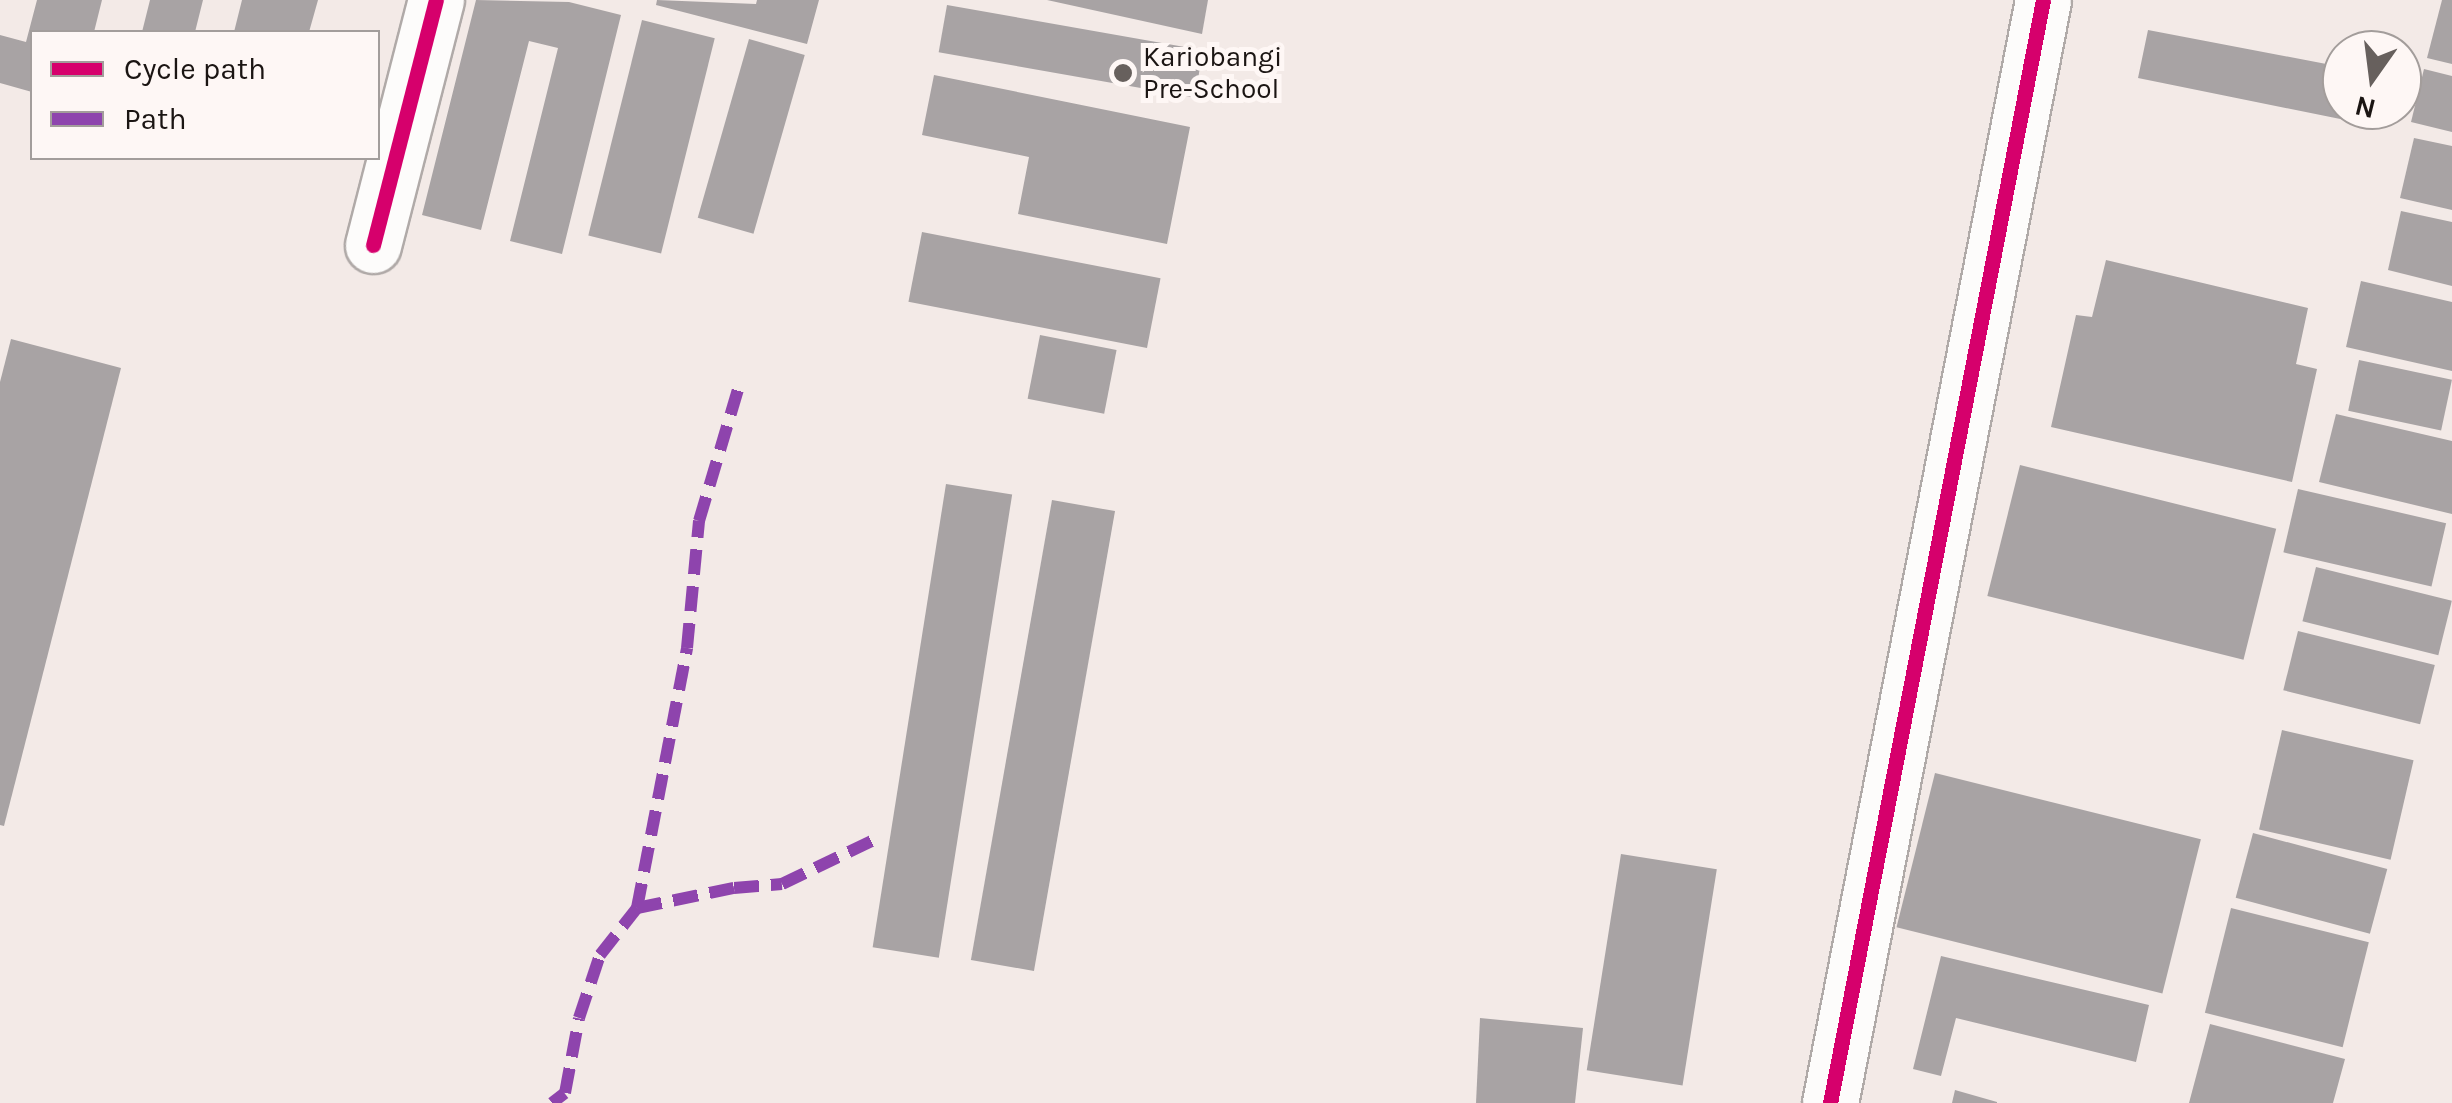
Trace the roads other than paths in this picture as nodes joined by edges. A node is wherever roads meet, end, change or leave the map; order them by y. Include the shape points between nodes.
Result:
1 (436, 0) edge
2 (2043, 0) edge
3 (373, 245) dead end
4 (1830, 1103) edge

1 - 3 street
2 - 4 street

